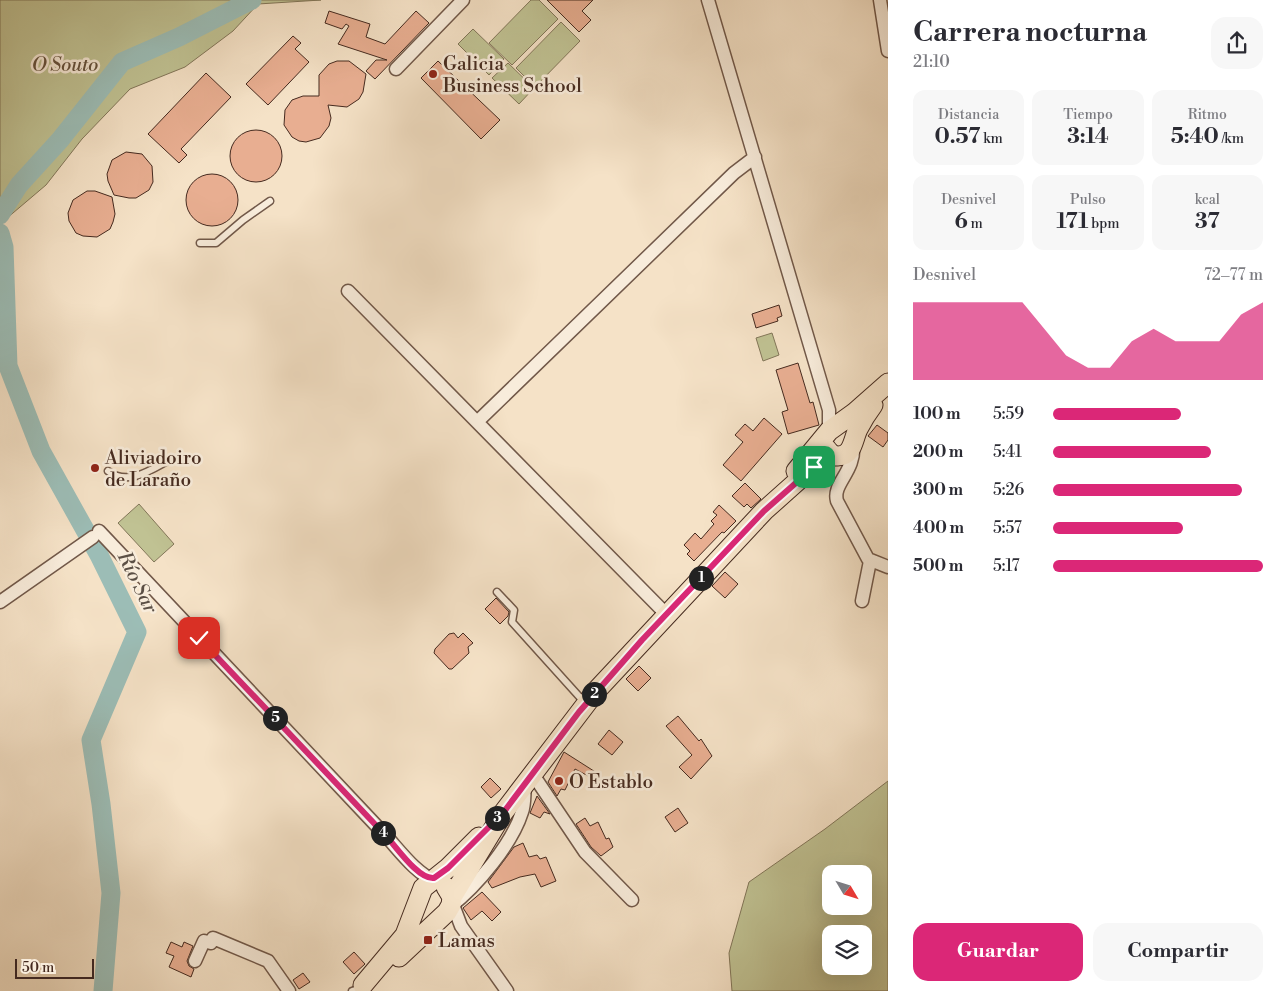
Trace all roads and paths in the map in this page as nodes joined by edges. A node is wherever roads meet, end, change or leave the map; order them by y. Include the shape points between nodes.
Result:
1 (463, 0) edge
2 (708, 0) edge
3 (880, 0) edge
4 (888, 51) edge
5 (396, 69) dead end
6 (755, 156) junction
7 (270, 201) dead end
8 (200, 243) dead end
9 (348, 291) dead end
10 (888, 383) edge
11 (477, 422) junction
12 (838, 430) junction
13 (836, 455) junction
14 (171, 460) dead end
15 (108, 471) dead end
16 (840, 484) junction
17 (764, 511) junction
18 (870, 561) junction
19 (888, 567) edge
20 (497, 592) dead end
21 (862, 601) dead end
22 (0, 602) edge
23 (666, 614) junction
24 (586, 704) junction
25 (528, 778) junction
26 (503, 813) junction
27 (413, 866) junction
28 (632, 900) dead end
29 (439, 901) junction
30 (195, 961) dead end
31 (357, 989) edge
32 (289, 991) edge
33 (507, 991) edge

1 - 5 street
2 - 6 street
3 - 4 street
6 - 11 street
6 - 12 street
7 - 8 lane via 216,243
9 - 11 street
10 - 12 main road via 865,417
11 - 23 street
12 - 13 main road via 825,447
12 - 16 street via 852,462
12 - 17 main road via 786,482
13 - 16 street via 841,466
13 - 17 main road via 811,469
14 - 15 lane via 131,478
16 - 18 street via 837,501
17 - 23 main road
18 - 19 street
18 - 21 street
20 - 24 lane via 514,610 512,622
22 - 27 street via 96,534
23 - 24 main road
24 - 25 main road
25 - 26 main road
25 - 28 street via 585,852
25 - 29 street via 522,814 483,875
26 - 29 main road
26 - 29 main road
27 - 29 street
27 - 29 street
29 - 31 main road via 386,969
29 - 31 main road via 415,914 405,935
29 - 33 street
30 - 32 street via 204,941 211,943 213,938 268,960

